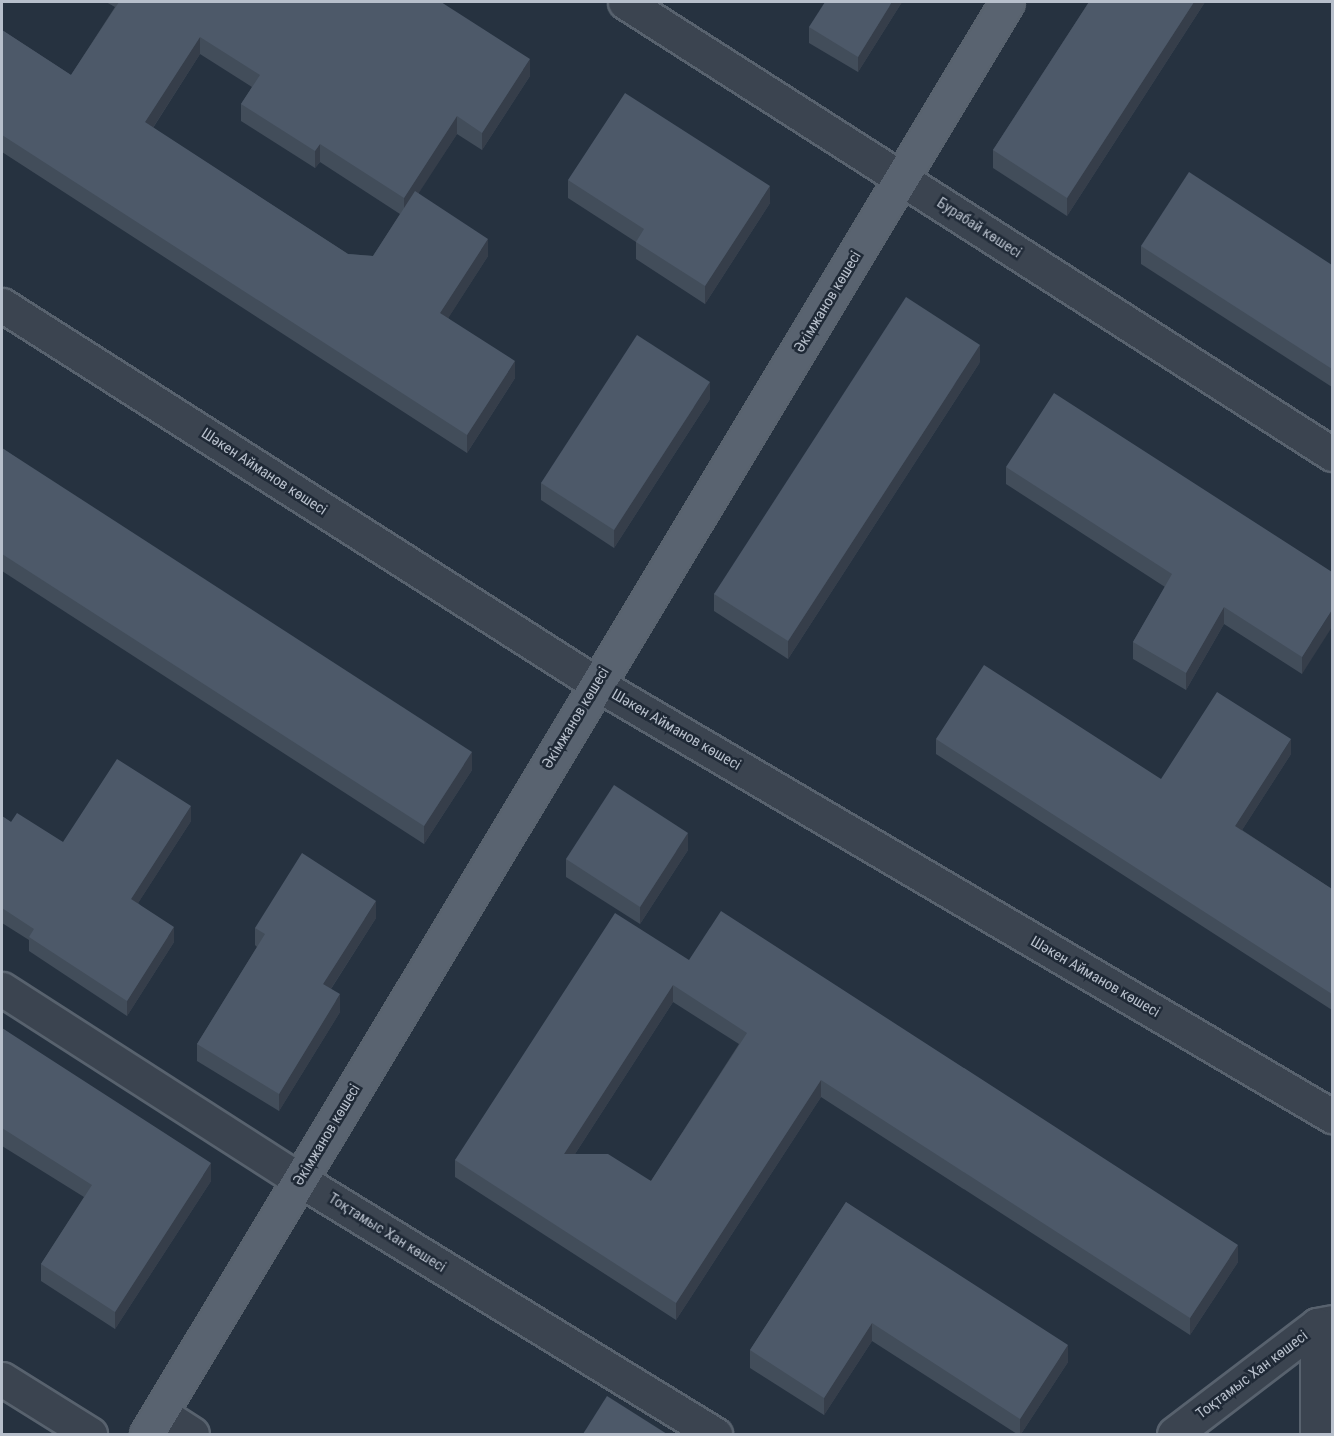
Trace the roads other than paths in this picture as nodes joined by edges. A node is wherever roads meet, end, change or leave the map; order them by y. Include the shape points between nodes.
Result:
1 (625, 2) edge
2 (1007, 2) edge
3 (902, 179) junction
4 (2, 305) edge
5 (1332, 454) edge
6 (597, 684) junction
7 (2, 989) edge
8 (1332, 1116) edge
9 (300, 1180) junction
10 (1325, 1324) edge
11 (2, 1379) edge
12 (153, 1424) edge
13 (90, 1434) edge
14 (192, 1434) edge
15 (715, 1434) edge
16 (1174, 1434) edge
17 (1317, 1434) edge

1 - 3 street, Бурабай көшесі
2 - 3 main road, Әкімжанов көшесі
3 - 5 street, Бурабай көшесі
3 - 6 main road, Әкімжанов көшесі
4 - 6 street, Шәкен Айманов көшесі
6 - 8 street, Шәкен Айманов көшесі
6 - 9 main road, Әкімжанов көшесі
7 - 9 street, Тоқтамыс Хан көшесі
9 - 12 main road, Әкімжанов көшесі
9 - 15 street, Тоқтамыс Хан көшесі
10 - 16 street, Тоқтамыс Хан көшесі
10 - 17 street
11 - 13 street
12 - 14 street

